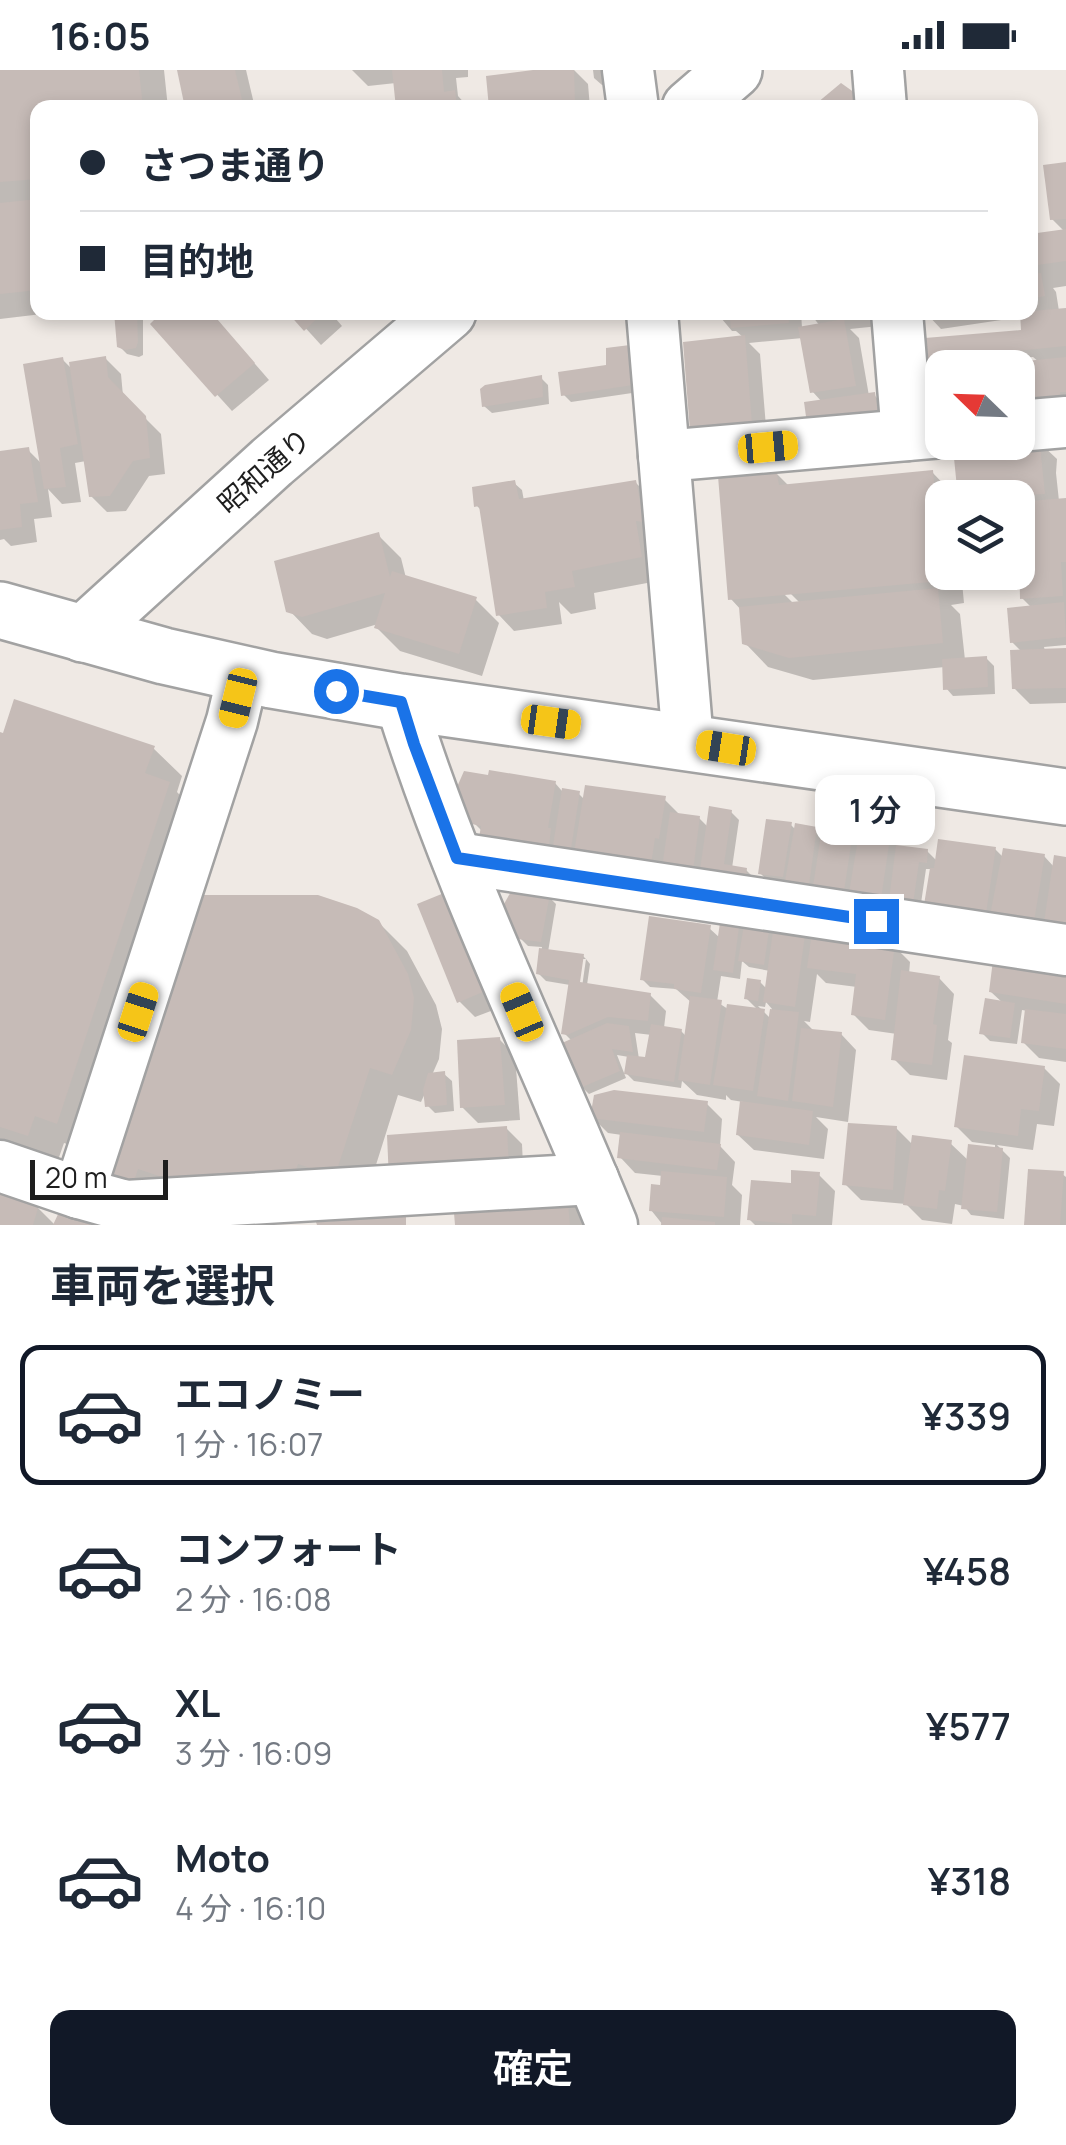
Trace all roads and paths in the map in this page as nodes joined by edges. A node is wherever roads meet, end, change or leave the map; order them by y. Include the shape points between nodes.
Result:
1 (628, 70) edge
2 (734, 70) edge
3 (878, 70) edge
4 (631, 100) edge
5 (699, 100) edge
6 (880, 100) edge
7 (439, 320) edge
8 (653, 320) edge
9 (899, 320) edge
10 (1066, 422) edge
11 (1035, 425) edge
12 (925, 434) edge
13 (664, 456) junction
14 (0, 610) edge
15 (83, 634) junction
16 (243, 674) junction
17 (401, 702) junction
18 (688, 742) junction
19 (1066, 797) edge
20 (457, 858) junction
21 (1066, 950) edge
22 (0, 1166) edge
23 (593, 1179) junction
24 (79, 1193) junction
25 (612, 1225) edge

1 - 4 street
2 - 5 street
3 - 6 street
7 - 15 street, 昭和通り
8 - 13 street
9 - 12 street
10 - 11 street
12 - 13 street
13 - 18 street
14 - 15 street
15 - 16 street
16 - 17 street
16 - 24 street
17 - 18 street
17 - 20 street
18 - 19 street
20 - 21 street
20 - 23 street
22 - 24 street
23 - 24 street via 126,1206
23 - 25 street

